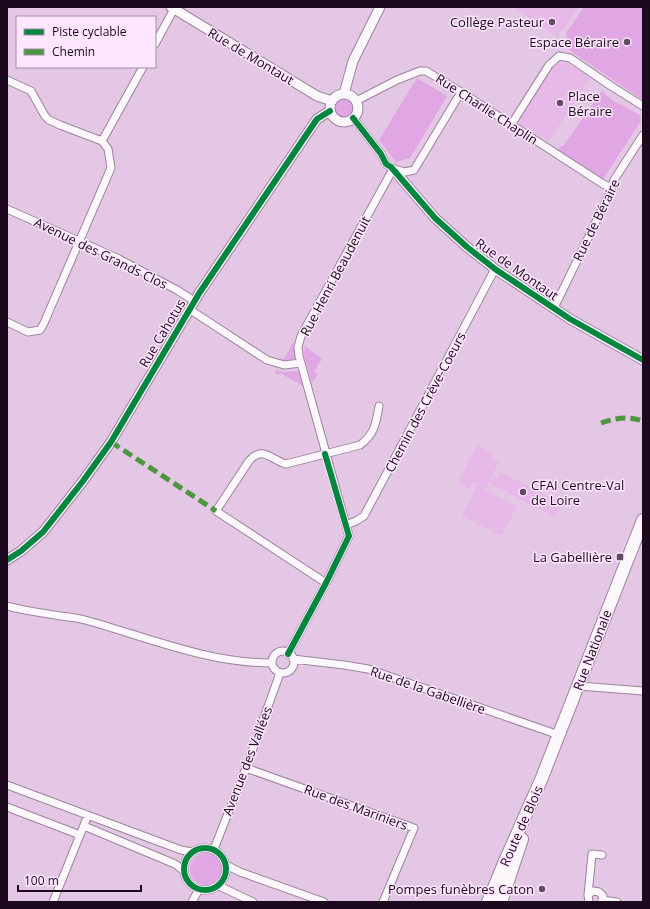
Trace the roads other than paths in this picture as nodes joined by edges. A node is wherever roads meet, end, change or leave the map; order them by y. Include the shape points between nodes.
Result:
1 (380, 7) edge
2 (173, 8) edge
3 (156, 42) edge
4 (142, 68) edge
5 (7, 80) edge
6 (461, 92) junction
7 (344, 94) junction
8 (332, 100) junction
9 (356, 101) junction
10 (643, 106) edge
11 (330, 111) junction
12 (353, 118) junction
13 (511, 124) junction
14 (643, 135) edge
15 (102, 141) junction
16 (393, 169) junction
17 (611, 188) junction
18 (7, 209) edge
19 (80, 242) junction
20 (495, 270) junction
21 (194, 301) junction
22 (554, 308) junction
23 (189, 309) junction
24 (7, 322) edge
25 (643, 360) edge
26 (301, 363) junction
27 (379, 406) dead end
28 (325, 454) junction
29 (643, 520) edge
30 (346, 525) junction
31 (7, 560) edge
32 (326, 583) junction
33 (7, 606) edge
34 (291, 656) junction
35 (272, 663) junction
36 (280, 673) junction
37 (579, 686) junction
38 (643, 691) edge
39 (560, 735) junction
40 (246, 768) junction
41 (541, 780) junction
42 (7, 785) edge
43 (7, 807) edge
44 (88, 815) junction
45 (84, 826) junction
46 (80, 835) junction
47 (214, 849) junction
48 (192, 852) junction
49 (602, 855) dead end
50 (226, 865) junction
51 (184, 871) junction
52 (218, 886) junction
53 (199, 889) junction
54 (588, 898) edge
55 (602, 901) edge
56 (53, 902) edge
57 (192, 902) edge
58 (253, 902) edge
59 (324, 902) edge
60 (383, 902) edge
61 (488, 902) edge
62 (501, 902) edge
63 (617, 902) edge

1 - 7 street via 353,61
2 - 3 street
2 - 8 street, Rue de Montaut via 318,96
4 - 15 street
5 - 15 street via 31,92 49,120
6 - 9 street, Rue Charlie Chaplin via 430,73 420,71
6 - 13 street, Rue Charlie Chaplin
6 - 16 street via 414,170 405,172
7 - 8 street via 337,95
7 - 9 street
8 - 11 street
9 - 12 street via 358,109
10 - 13 street via 570,58 559,56 549,65
11 - 12 street via 339,121
11 - 21 street, Rue Cahotus via 317,119
12 - 16 street, Rue de Montaut via 386,164
13 - 17 street, Rue Charlie Chaplin
14 - 17 street, Rue de Béraire
15 - 19 street via 108,149 111,168
16 - 20 street, Rue de Montaut via 435,218
16 - 26 street, Rue Henri Beaudenuit via 301,336 298,347
17 - 22 street, Rue de Béraire
18 - 19 street, Avenue des Grands Clos
19 - 21 street, Avenue des Grands Clos via 119,259
19 - 24 street via 40,330 28,332
20 - 22 street, Rue de Montaut
20 - 30 street, Chemin des Crève-Coeurs via 364,516
21 - 23 street, Rue Cahotus
22 - 25 street, Rue de Montaut via 570,320
23 - 26 street via 267,360 284,365
23 - 31 street, Rue Cahotus via 111,442 83,481 43,532
26 - 28 street, Rue Henri Beaudenuit
27 - 28 street via 376,426 369,439 360,445
28 - 30 street, Rue Henri Beaudenuit
28 - 32 street via 286,464 269,455 254,455 216,511
29 - 37 main road, Rue Nationale
30 - 32 street, Rue Henri Beaudenuit via 349,536
32 - 34 street, Rue Henri Beaudenuit
33 - 35 street via 84,619 161,644 215,657 246,663
34 - 35 street via 277,653
34 - 36 street via 291,669
34 - 39 street, Rue de la Gabellière via 368,669
35 - 36 street via 274,669
36 - 40 street, Avenue des Vallées
37 - 38 street
37 - 39 main road, Rue Nationale
39 - 41 main road, Rue Nationale
40 - 47 street, Avenue des Vallées
40 - 60 street, Rue des Mariniers via 414,828
41 - 61 main road, Route de Blois
41 - 62 main road, Route de Blois
42 - 44 street
43 - 46 street
44 - 45 street
44 - 48 street
45 - 46 street
45 - 51 street via 175,864
46 - 56 street
47 - 48 street via 203,848
47 - 50 street
48 - 51 street
49 - 54 street via 592,854
50 - 52 street via 225,877
50 - 59 street
51 - 53 street via 189,882
52 - 53 street via 206,890
52 - 58 street
53 - 57 street
54 - 55 street via 593,891 599,892 603,896
55 - 63 street

